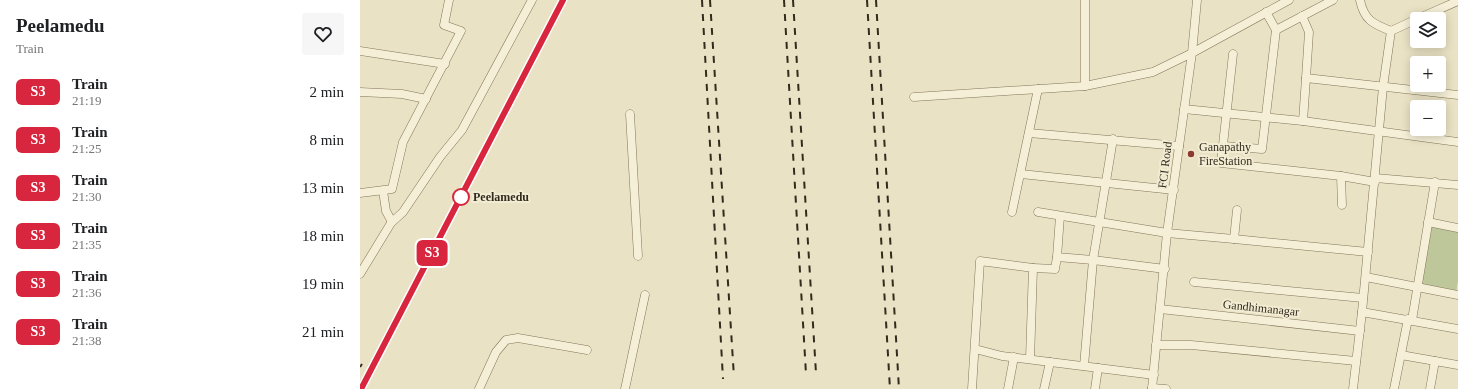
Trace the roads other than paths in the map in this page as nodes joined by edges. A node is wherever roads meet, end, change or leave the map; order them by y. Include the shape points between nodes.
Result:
1 (449, 0) edge
2 (532, 0) edge
3 (1085, 0) edge
4 (1198, 0) edge
5 (1289, 0) edge
6 (1333, 0) edge
7 (1360, 0) edge
8 (1458, 1) edge
9 (1277, 3) edge
10 (1266, 12) junction
11 (1433, 12) edge
12 (1302, 16) junction
13 (1410, 22) edge
14 (1276, 30) junction
15 (1391, 31) junction
16 (360, 51) edge
17 (1192, 53) junction
18 (1233, 54) dead end
19 (445, 64) junction
20 (1306, 78) junction
21 (1085, 86) junction
22 (1383, 87) junction
23 (1038, 90) junction
24 (360, 92) edge
25 (1458, 94) edge
26 (914, 97) dead end
27 (426, 100) junction
28 (1184, 109) junction
29 (1228, 113) junction
30 (630, 114) dead end
31 (1264, 117) junction
32 (1303, 121) junction
33 (1379, 130) junction
34 (1029, 133) junction
35 (1113, 139) junction
36 (1458, 142) edge
37 (1179, 146) junction
38 (1224, 146) junction
39 (1021, 174) junction
40 (1341, 176) junction
41 (1375, 180) junction
42 (1106, 182) junction
43 (1435, 182) junction
44 (1458, 185) edge
45 (1174, 190) junction
46 (383, 191) junction
47 (360, 193) edge
48 (1342, 204) dead end
49 (1236, 210) dead end
50 (1012, 212) dead end
51 (1038, 212) dead end
52 (1060, 216) junction
53 (392, 222) junction
54 (1100, 222) junction
55 (1428, 222) junction
56 (1458, 228) edge
57 (1168, 233) junction
58 (1234, 239) junction
59 (1368, 252) junction
60 (638, 256) dead end
61 (1057, 257) junction
62 (1093, 260) junction
63 (1033, 268) junction
64 (1165, 269) junction
65 (360, 274) edge
66 (1366, 277) junction
67 (1194, 282) dead end
68 (1418, 286) junction
69 (1458, 294) edge
70 (645, 296) dead end
71 (1363, 298) junction
72 (1160, 309) junction
73 (1362, 312) junction
74 (1410, 320) junction
75 (1458, 329) edge
76 (1360, 331) junction
77 (1156, 344) junction
78 (975, 349) junction
79 (587, 350) dead end
80 (1401, 355) junction
81 (1014, 357) junction
82 (1030, 359) junction
83 (1356, 361) junction
84 (1435, 361) junction
85 (1050, 362) junction
86 (1084, 366) junction
87 (1458, 366) edge
88 (1098, 368) junction
89 (1154, 375) junction
90 (1152, 388) edge
91 (479, 389) edge
92 (625, 389) edge
93 (972, 389) edge
94 (1008, 389) edge
95 (1044, 389) edge
96 (1095, 389) edge
97 (1166, 389) edge
98 (1353, 389) edge
99 (1394, 389) edge
100 (1430, 389) edge

1 - 19 street via 444,25 461,31
2 - 53 street via 462,130 440,157 403,212
3 - 21 street
4 - 17 street, FCI Road
5 - 9 street
6 - 12 street
7 - 15 street via 1362,12 1374,24
8 - 11 street
9 - 10 street
10 - 14 street
10 - 17 street
12 - 14 street
12 - 20 street via 1309,32
13 - 15 street
14 - 31 street
15 - 22 street
16 - 19 street
17 - 21 street via 1153,72
17 - 28 street, FCI Road
18 - 29 street
19 - 27 street
20 - 22 street
20 - 32 street
21 - 23 street
22 - 25 street
22 - 33 street
23 - 26 street
23 - 34 street
24 - 27 street via 402,94
27 - 46 street via 403,142 392,189
28 - 29 street
28 - 37 street, FCI Road
29 - 31 street
29 - 38 street
30 - 60 street
31 - 32 street
31 - 38 street via 1262,149
32 - 33 street
33 - 36 street
33 - 41 street
34 - 35 street
34 - 39 street
35 - 37 street
35 - 42 street
37 - 45 street, FCI Road
38 - 40 street via 1221,163
39 - 42 street
39 - 50 street
40 - 41 street
40 - 48 street
41 - 43 street
41 - 59 street
42 - 45 street
42 - 54 street
43 - 44 street
43 - 55 street
45 - 57 street, FCI Road
46 - 47 street
46 - 53 street via 386,211
49 - 58 street
51 - 52 street
52 - 54 street
52 - 61 street
53 - 65 street
54 - 57 street
54 - 62 street
55 - 56 street
55 - 68 street
57 - 58 street
57 - 64 street, FCI Road
58 - 59 street
59 - 66 street
61 - 62 street
61 - 63 street via 1055,269
62 - 64 street
62 - 86 street
63 - 78 street via 980,261
63 - 82 street
64 - 72 street, FCI Road
66 - 68 street
66 - 71 street
67 - 71 street
68 - 69 street
68 - 74 street
70 - 92 street
71 - 73 street
72 - 76 street, Gandhimanagar
72 - 77 street, FCI Road
73 - 74 street
73 - 76 street
74 - 75 street
74 - 80 street
76 - 83 street
77 - 83 street
77 - 89 street, FCI Road
78 - 81 street
78 - 93 street
79 - 91 street via 518,338 506,340 496,352
80 - 84 street
80 - 99 street
81 - 82 street
81 - 94 street
82 - 85 street
83 - 98 street
84 - 87 street
84 - 100 street
85 - 86 street
85 - 95 street
86 - 88 street
88 - 89 street
88 - 96 street
89 - 90 street, FCI Road
90 - 97 street

